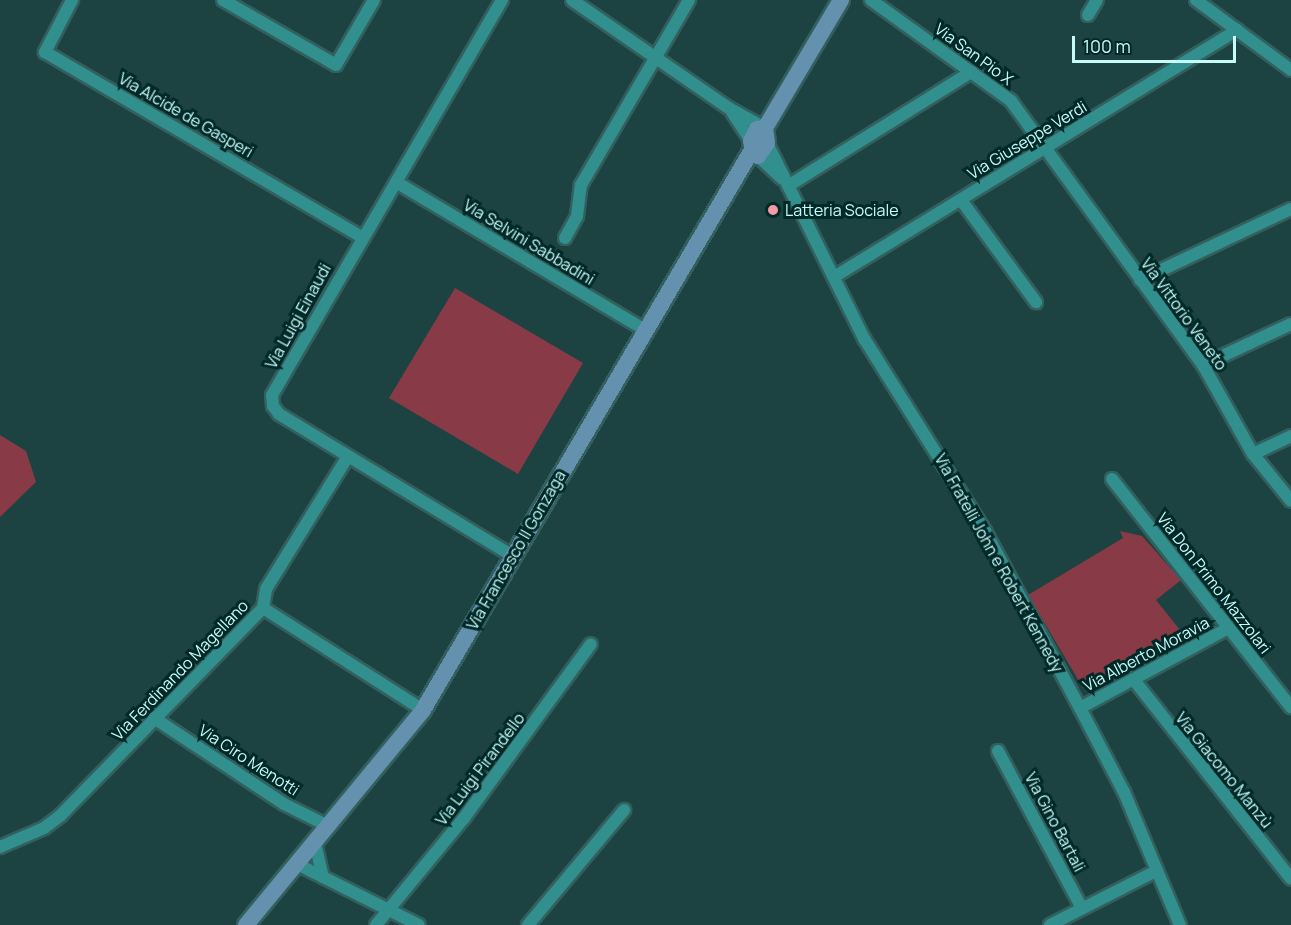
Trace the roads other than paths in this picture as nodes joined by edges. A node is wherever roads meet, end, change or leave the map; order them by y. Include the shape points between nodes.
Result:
1 (72, 0) edge
2 (223, 0) edge
3 (374, 0) edge
4 (502, 0) edge
5 (572, 0) edge
6 (689, 0) edge
7 (841, 0) edge
8 (871, 0) edge
9 (1097, 0) edge
10 (1196, 0) edge
11 (1088, 15) dead end
12 (1237, 30) junction
13 (656, 58) junction
14 (1291, 70) edge
15 (971, 72) junction
16 (727, 107) junction
17 (759, 141) junction
18 (1043, 150) junction
19 (396, 182) junction
20 (785, 182) junction
21 (961, 200) junction
22 (1291, 209) edge
23 (362, 237) junction
24 (565, 238) dead end
25 (834, 277) junction
26 (1140, 280) junction
27 (1036, 302) dead end
28 (1291, 324) edge
29 (645, 330) junction
30 (1203, 365) junction
31 (1291, 436) edge
32 (1253, 454) junction
33 (348, 456) junction
34 (1112, 479) dead end
35 (1291, 501) edge
36 (513, 556) junction
37 (263, 608) junction
38 (1227, 629) junction
39 (591, 644) dead end
40 (1134, 680) junction
41 (1291, 706) edge
42 (1080, 708) junction
43 (423, 710) junction
44 (154, 718) junction
45 (998, 751) dead end
46 (624, 810) dead end
47 (328, 826) junction
48 (315, 843) junction
49 (0, 847) edge
50 (297, 864) junction
51 (1156, 871) junction
52 (323, 877) junction
53 (1291, 879) edge
54 (1083, 908) junction
55 (389, 910) junction
56 (246, 925) edge
57 (376, 925) edge
58 (419, 925) edge
59 (528, 925) edge
60 (1050, 925) edge
61 (1180, 925) edge

1 - 23 street, Via Alcide de Gasperi via 45,52
2 - 3 street via 336,65
4 - 19 street, Via Luigi Einaudi
5 - 13 street
6 - 13 street
7 - 17 street
8 - 15 street, Via San Pio X
9 - 11 street
10 - 12 street
12 - 14 street
12 - 18 street, Via Giuseppe Verdi
13 - 16 street
13 - 24 street via 581,185 577,216
15 - 18 street, Via San Pio X via 1011,101
15 - 20 street
16 - 17 street
16 - 17 street, Via Fratelli John e Robert Kennedy
17 - 20 street, Via Fratelli John e Robert Kennedy
17 - 29 street, Via Francesco II Gonzaga
18 - 21 street, Via Giuseppe Verdi
18 - 26 street, Via Vittorio Veneto
19 - 23 street, Via Luigi Einaudi
19 - 29 street, Via Selvini Sabbadini
20 - 25 street, Via Fratelli John e Robert Kennedy
21 - 25 street, Via Giuseppe Verdi
21 - 27 street
22 - 26 street
23 - 33 street, Via Luigi Einaudi via 272,395 279,414
25 - 42 street, Via Fratelli John e Robert Kennedy via 876,360 985,531
26 - 30 street, Via Vittorio Veneto
28 - 30 street
29 - 36 street, Via Francesco II Gonzaga
30 - 32 street, Via Vittorio Veneto
31 - 32 street
32 - 35 street, Via Vittorio Veneto
33 - 36 street, Via Luigi Einaudi
33 - 37 street via 266,590
34 - 38 street, Via Don Primo Mazzolari
36 - 43 street, Via Francesco II Gonzaga
37 - 43 street, Via Ferdinando Magellano
37 - 44 street, Via Ferdinando Magellano
38 - 40 street, Via Alberto Moravia
38 - 41 street, Via Don Primo Mazzolari
39 - 55 street, Via Luigi Pirandello via 464,818
40 - 42 street, Via Alberto Moravia
40 - 53 street, Via Giacomo Manzù
42 - 51 street, Via Fratelli John e Robert Kennedy via 1124,792
43 - 47 street, Via Francesco II Gonzaga
44 - 47 street, Via Ciro Menotti via 284,804
44 - 49 street, Via Ferdinando Magellano via 61,815 44,828
45 - 54 street, Via Gino Bartali
46 - 59 street
47 - 48 street, Via Francesco II Gonzaga
48 - 50 street, Via Francesco II Gonzaga
48 - 52 street
50 - 52 street
50 - 56 street, Via Francesco II Gonzaga
51 - 54 street
51 - 61 street, Via Fratelli John e Robert Kennedy
52 - 55 street
54 - 60 street
55 - 57 street, Via Luigi Pirandello
55 - 58 street

